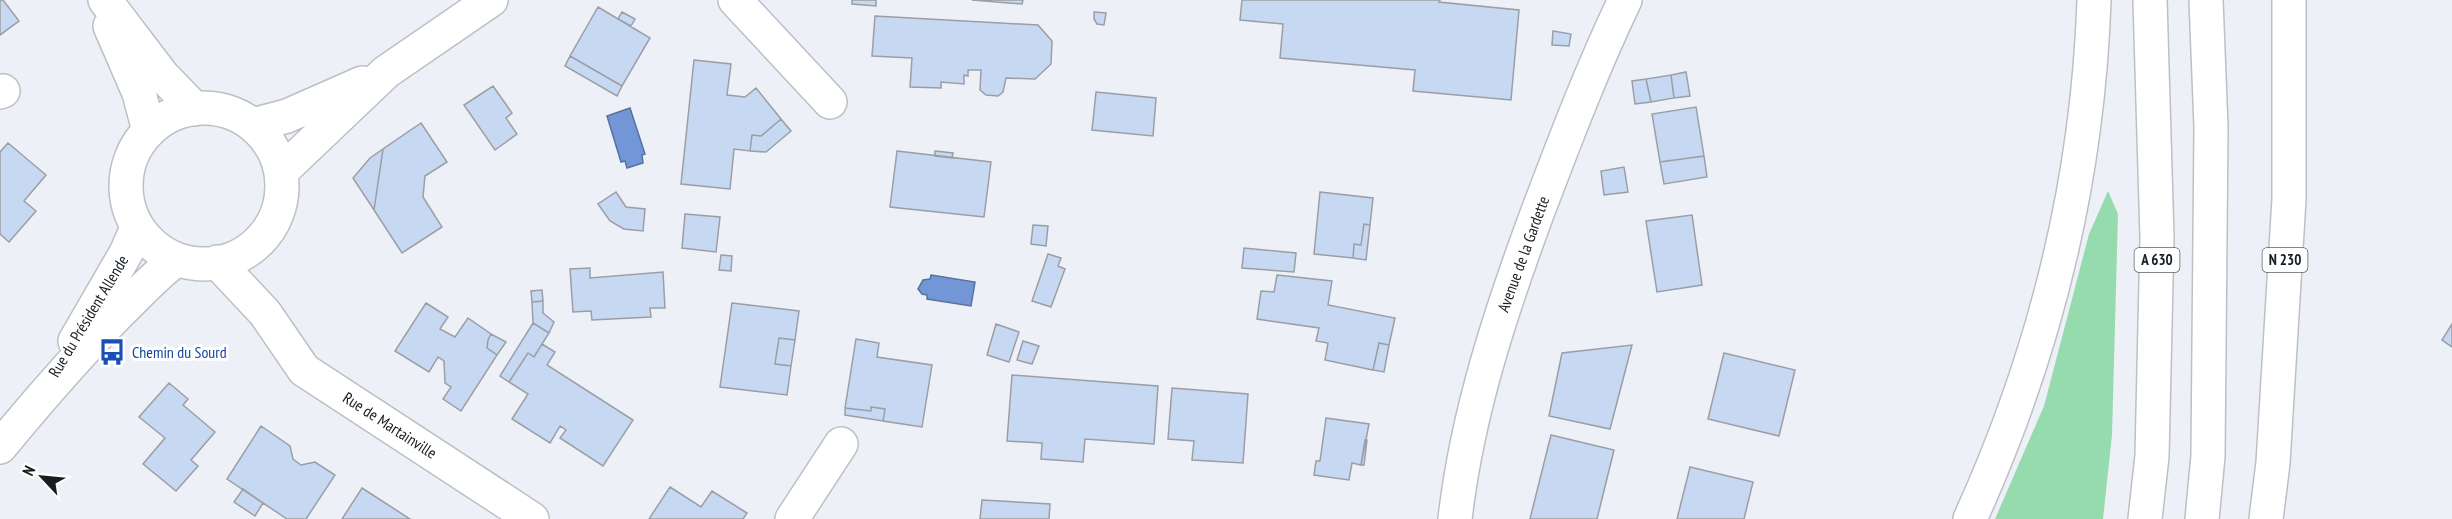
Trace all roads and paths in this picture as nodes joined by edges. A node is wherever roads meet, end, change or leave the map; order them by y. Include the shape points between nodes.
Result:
1 (98, 0) edge
2 (105, 0) edge
3 (491, 0) edge
4 (735, 0) edge
5 (1625, 0) edge
6 (2094, 0) edge
7 (2150, 0) edge
8 (2206, 0) edge
9 (2289, 0) edge
10 (386, 72) junction
11 (830, 102) dead end
12 (195, 109) junction
13 (253, 125) junction
14 (148, 131) junction
15 (281, 172) junction
16 (137, 228) junction
17 (258, 243) junction
18 (176, 260) junction
19 (217, 262) junction
20 (265, 313) junction
21 (36, 403) junction
22 (841, 444) dead end
23 (0, 447) edge
24 (532, 519) edge
25 (792, 519) edge
26 (1455, 519) edge
27 (1970, 519) edge
28 (2145, 519) edge
29 (2202, 519) edge
30 (2266, 519) edge

1 - 14 main road via 139,93
2 - 12 main road via 162,75
3 - 10 main road
4 - 11 main road
5 - 26 main road, Avenue de la Gardette via 1593,69 1507,294 1485,368
6 - 27 main road via 2082,152 2060,255 2020,400
7 - 28 main road, A 630 via 2157,238 2152,456
8 - 29 main road via 2211,127 2208,456
9 - 30 main road, N 230 via 2289,199
10 - 13 main road via 287,116
10 - 15 main road
12 - 13 main road via 232,112
12 - 14 main road via 162,120
13 - 15 main road via 271,146
14 - 16 main road via 131,157 126,181 127,205
15 - 17 main road via 278,210
16 - 18 main road via 154,247
16 - 21 main road, Rue du Président Allende via 87,322
17 - 19 main road via 244,254
17 - 20 main road, Rue de Martainville
18 - 19 main road via 202,265
18 - 21 main road, Rue du Président Allende via 96,336
19 - 20 main road, Rue de Martainville
20 - 24 main road, Rue de Martainville via 304,370
21 - 23 main road, Rue du Président Allende
22 - 25 main road

